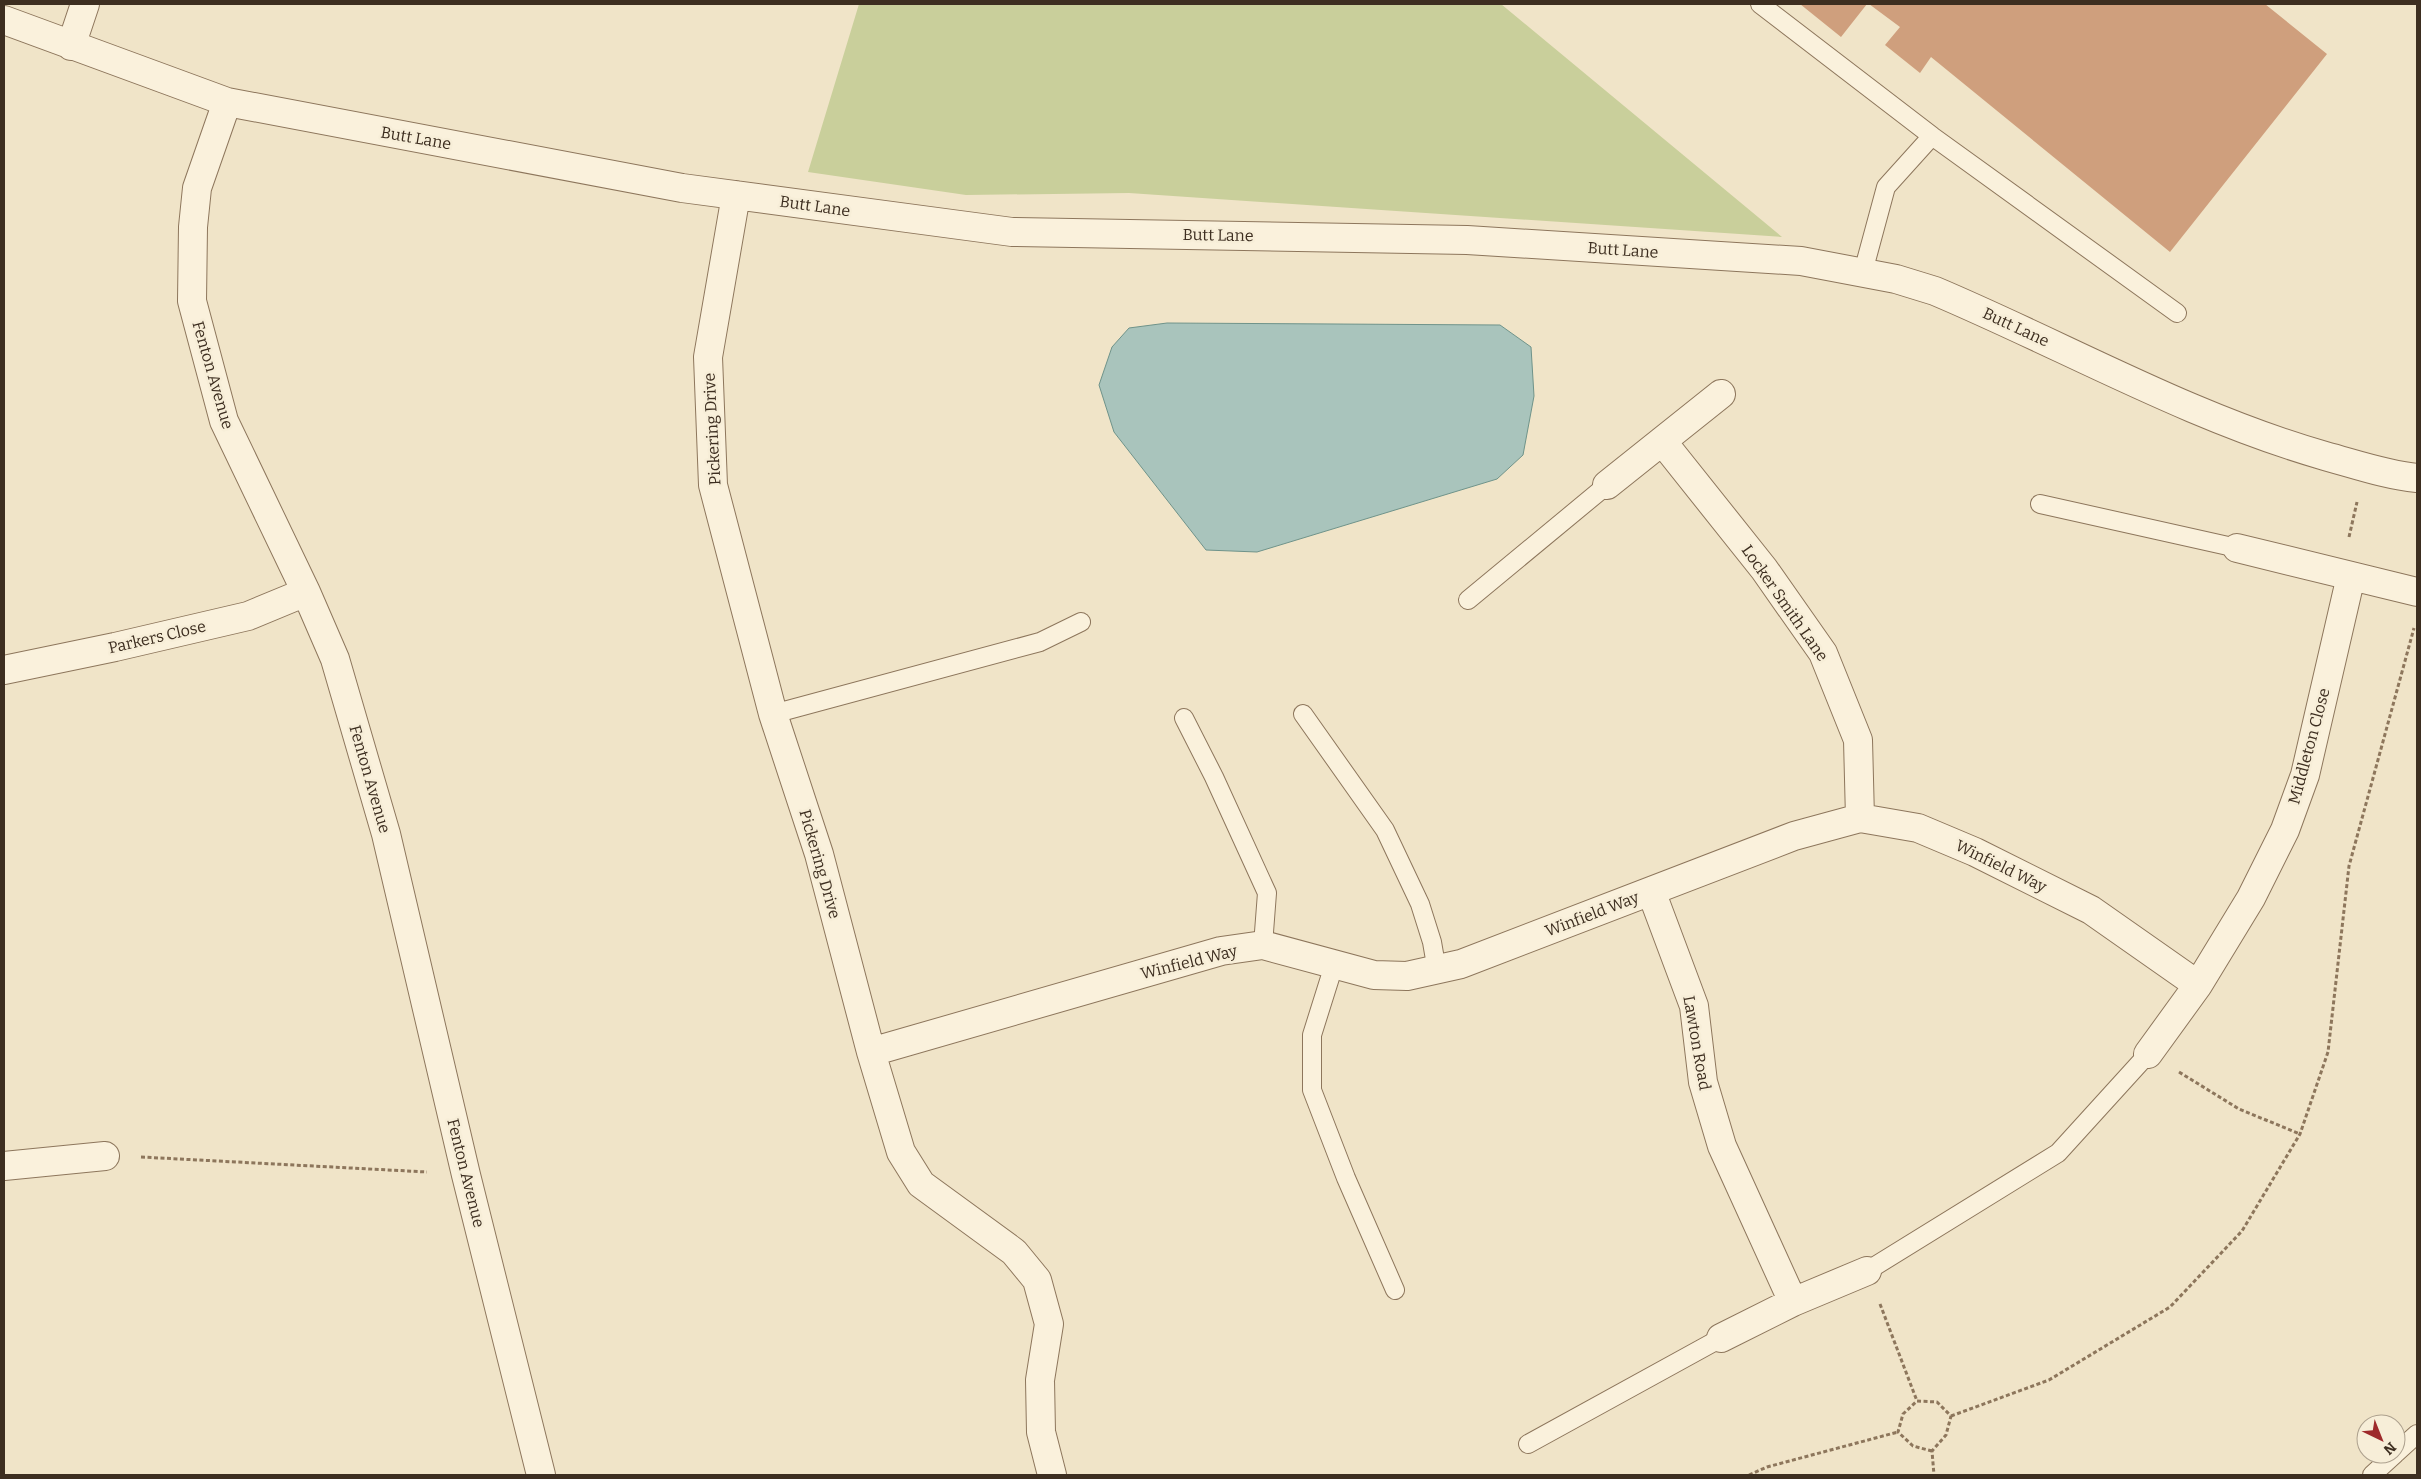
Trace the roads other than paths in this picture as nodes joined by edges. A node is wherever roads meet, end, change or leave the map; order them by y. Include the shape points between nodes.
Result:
1 (85, 4) edge
2 (1760, 4) edge
3 (4, 20) edge
4 (71, 46) junction
5 (227, 102) junction
6 (1932, 136) junction
7 (736, 195) junction
8 (1863, 272) junction
9 (2177, 313) dead end
10 (1721, 394) dead end
11 (1662, 441) junction
12 (2417, 478) edge
13 (1607, 485) joint
14 (2040, 504) dead end
15 (2237, 548) joint
16 (2346, 575) junction
17 (306, 592) junction
18 (2417, 592) edge
19 (1468, 600) dead end
20 (1081, 622) dead end
21 (4, 670) edge
22 (773, 714) junction
23 (1303, 714) dead end
24 (1184, 718) dead end
25 (1860, 818) junction
26 (1652, 891) junction
27 (1263, 945) junction
28 (1334, 965) junction
29 (1437, 971) junction
30 (2198, 985) junction
31 (871, 1052) junction
32 (2148, 1054) joint
33 (105, 1156) road end
34 (4, 1166) edge
35 (1867, 1271) joint
36 (1395, 1290) dead end
37 (1794, 1302) junction
38 (1721, 1338) joint
39 (2417, 1434) edge
40 (1528, 1444) dead end
41 (2406, 1444) edge
42 (2385, 1464) edge
43 (541, 1475) edge
44 (1052, 1475) edge
45 (2372, 1475) edge

1 - 4 street
2 - 6 lane
3 - 4 street, Butt Lane
4 - 5 street, Butt Lane
5 - 7 street, Butt Lane via 682,188
5 - 17 street, Fenton Avenue via 197,188 192,301 224,420
6 - 8 lane via 1886,187
6 - 9 lane
7 - 8 street, Butt Lane via 1012,232 1467,240 1802,261
7 - 22 street, Pickering Drive via 708,357 713,485
8 - 12 street, Butt Lane via 1896,278 1935,291 2164,396 2282,443 2372,469
10 - 11 street
11 - 13 street
11 - 25 street, Locker Smith Lane via 1764,569 1823,653 1858,740
13 - 19 lane
14 - 15 lane
15 - 16 street
16 - 18 street
16 - 30 street, Middleton Close via 2305,776 2285,830 2251,898
17 - 21 street, Parkers Close via 248,616
17 - 43 street, Fenton Avenue via 335,659 386,834
20 - 22 lane via 1040,642
22 - 31 street, Pickering Drive via 819,854
23 - 29 lane via 1385,830 1420,904
24 - 27 lane via 1266,893
25 - 26 street, Winfield Way via 1794,836
25 - 30 street, Winfield Way via 1918,828 2092,910
26 - 29 street, Winfield Way
26 - 37 street, Lawton Road via 1694,1006 1702,1082 1722,1146
27 - 28 street, Winfield Way
27 - 31 street, Winfield Way via 1221,950
28 - 29 street, Winfield Way via 1374,975 1406,976
28 - 36 lane via 1312,1035 1312,1090
30 - 32 street
31 - 44 street, Pickering Drive via 901,1152 921,1184 1014,1252 1037,1280 1049,1324 1040,1380 1041,1432
32 - 35 lane via 2058,1153
33 - 34 street
35 - 37 street
37 - 38 street
38 - 40 lane
39 - 41 lane
42 - 45 lane

